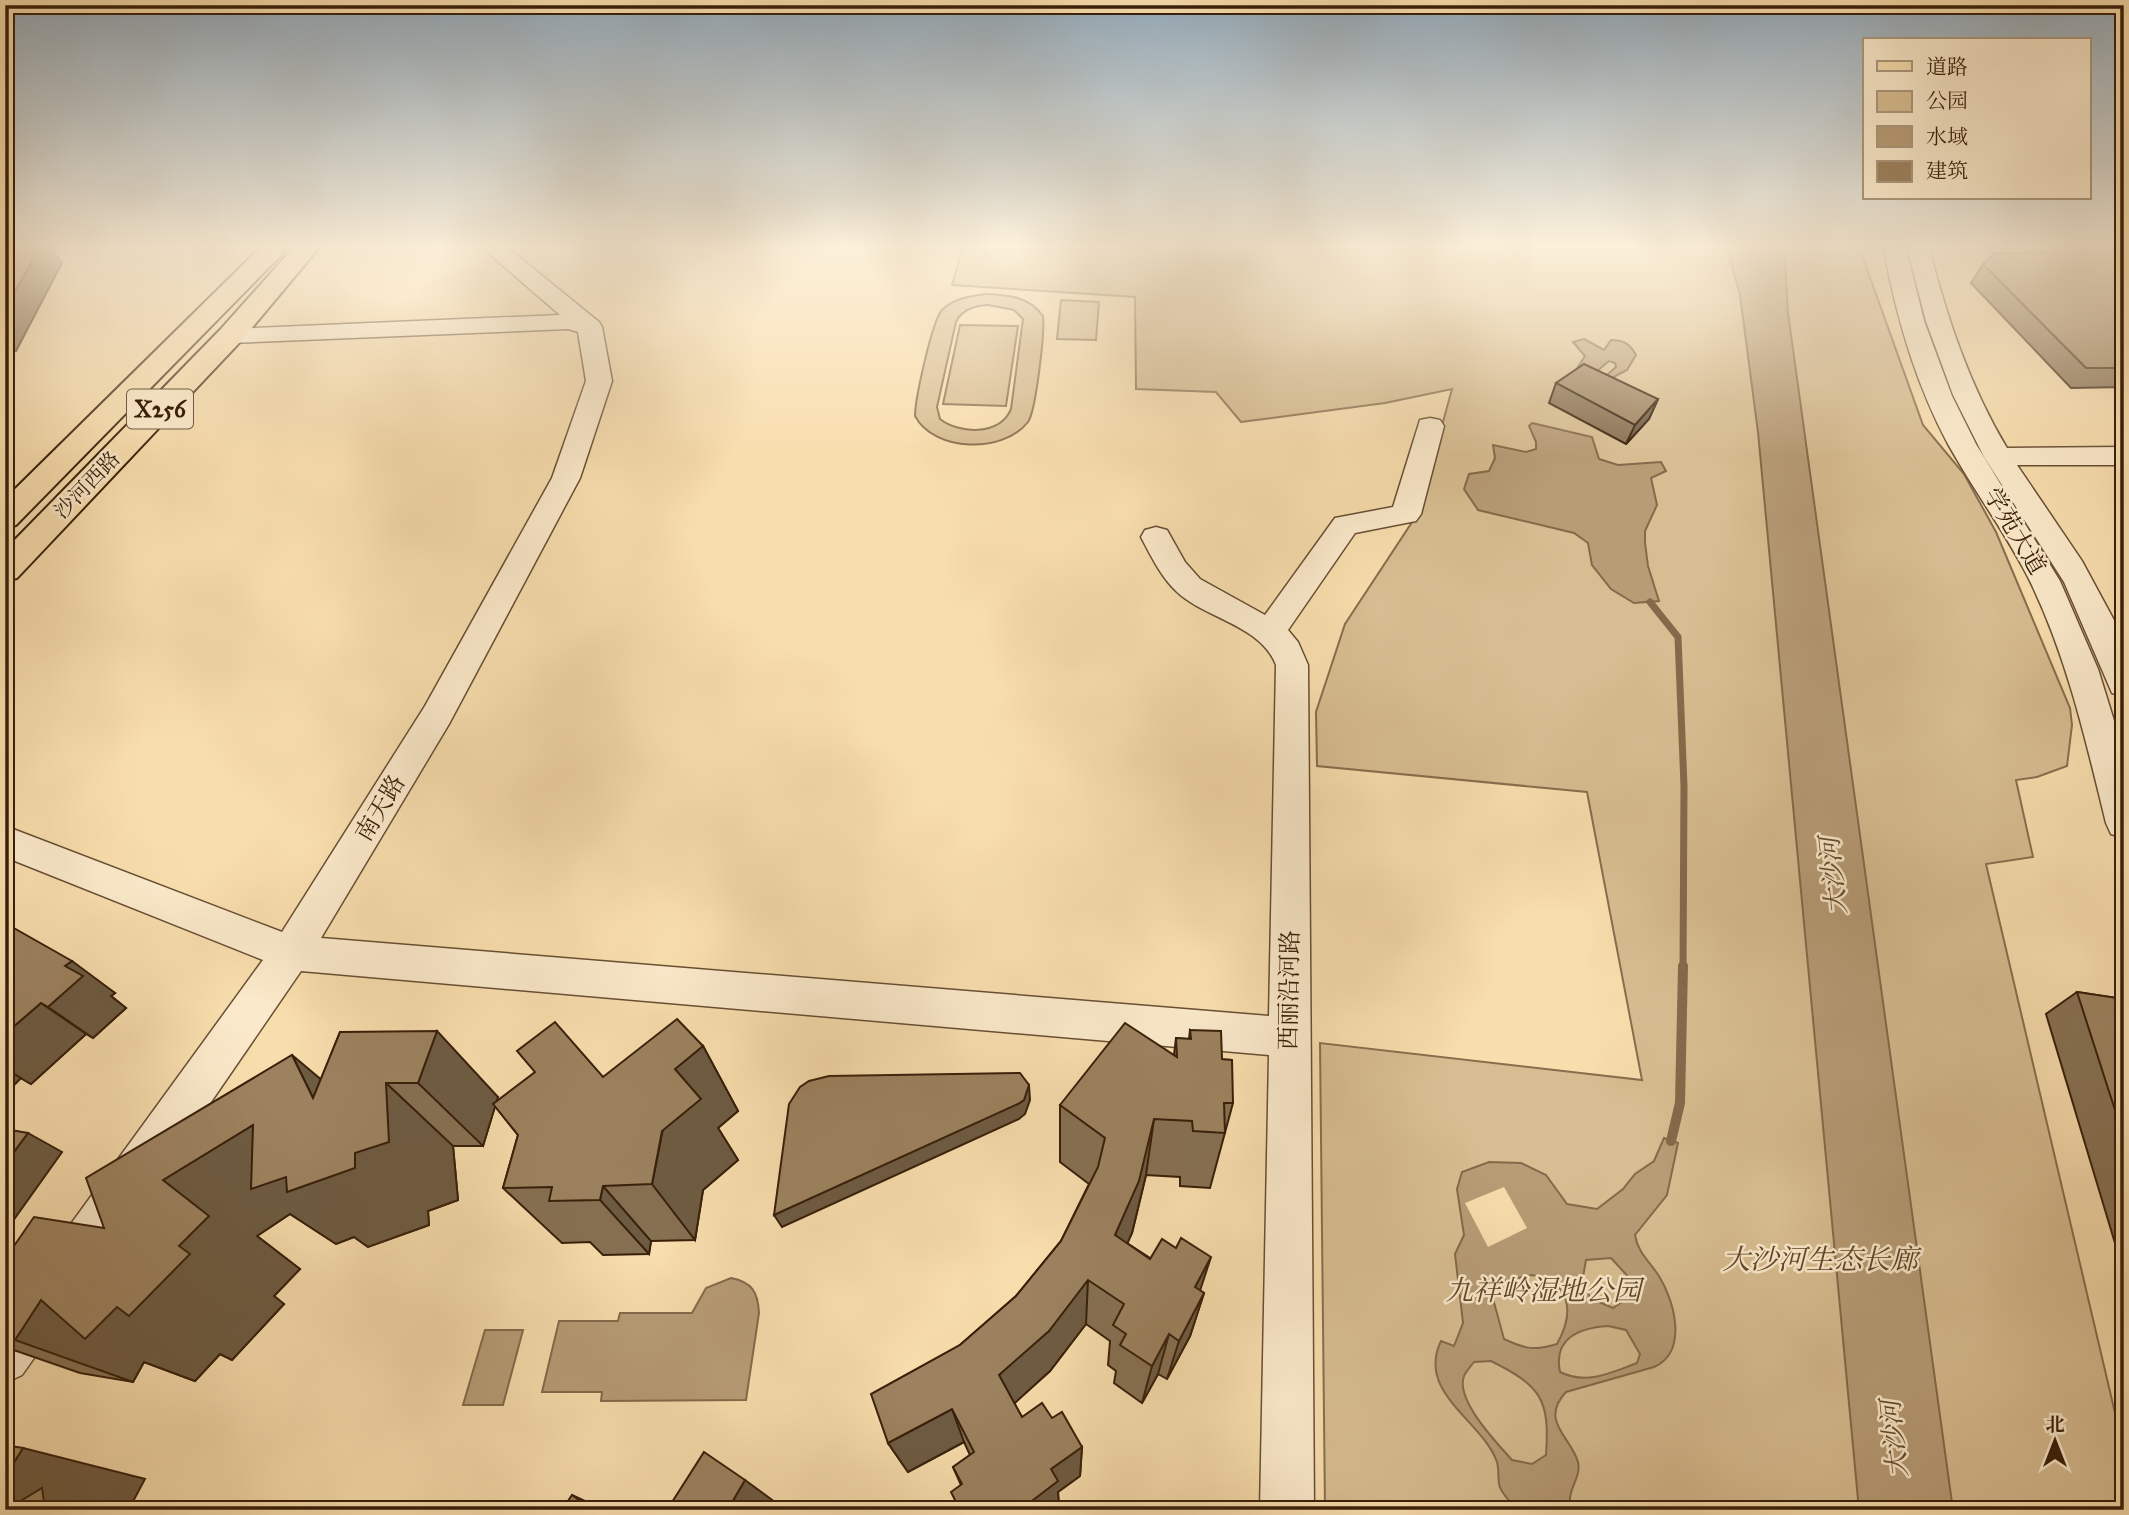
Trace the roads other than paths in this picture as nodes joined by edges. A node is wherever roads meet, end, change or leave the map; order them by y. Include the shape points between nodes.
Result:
1 (207, 315) edge
2 (249, 315) edge
3 (575, 315) edge
4 (1911, 315) edge
5 (1937, 315) edge
6 (590, 327) junction
7 (230, 337) junction
8 (1430, 426) dead end
9 (2124, 456) edge
10 (1998, 457) junction
11 (5, 518) edge
12 (1156, 537) dead end
13 (5, 570) edge
14 (1270, 631) junction
15 (2124, 684) edge
16 (2124, 823) edge
17 (5, 841) edge
18 (292, 953) junction
19 (1289, 1037) junction
20 (5, 1357) edge
21 (1287, 1510) edge

1 - 11 main road, 沙河西路 / X256
2 - 7 main road, 沙河西路 / X256
3 - 6 street
4 - 16 street, 学苑大道 via 1919,348 1951,422 2045,580 2073,646
5 - 10 street, 学苑大道 via 1968,401
6 - 7 street via 539,322
6 - 18 street, 南天路 via 599,381 566,478 437,715
7 - 13 main road, 沙河西路 / X256
8 - 14 street via 1406,514 1345,524
9 - 10 street
10 - 15 street, 学苑大道 via 2085,593
12 - 14 street, 西丽沿河路 via 1176,573 1189,586 1220,608
14 - 19 street, 西丽沿河路 via 1290,654 1293,674
17 - 18 street
18 - 19 street
18 - 20 street, 南天路
19 - 21 street, 西丽沿河路

